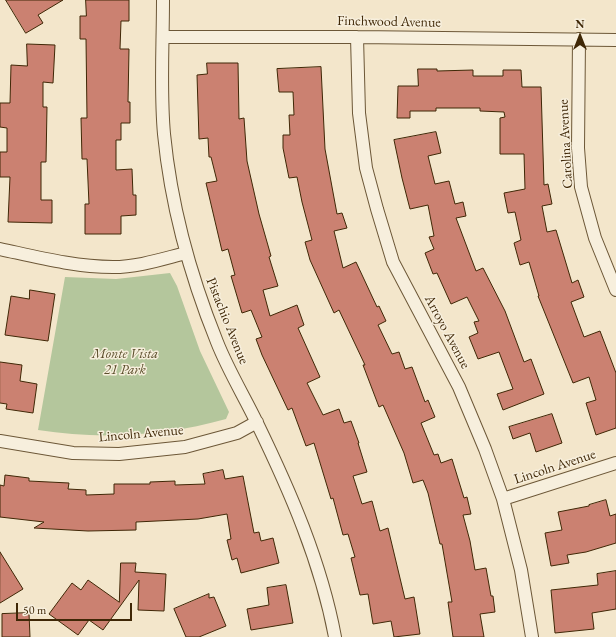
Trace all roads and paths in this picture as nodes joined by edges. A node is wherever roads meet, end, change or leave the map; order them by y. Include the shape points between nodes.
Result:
1 (163, 0) edge
2 (163, 37) junction
3 (357, 37) junction
4 (579, 40) junction
5 (616, 40) edge
6 (0, 249) edge
7 (186, 253) junction
8 (616, 290) edge
9 (257, 422) junction
10 (0, 441) edge
11 (616, 463) edge
12 (503, 499) junction
13 (335, 637) edge
14 (532, 637) edge

1 - 2 street, Pistachio Avenue
2 - 3 street, Finchwood Avenue
2 - 7 street, Pistachio Avenue via 164,134 172,194
3 - 4 street, Finchwood Avenue
3 - 12 street, Arroyo Avenue via 359,113 366,168 393,262 459,387
4 - 5 street, Finchwood Avenue
4 - 8 street, Carolina Avenue via 578,148 581,187 595,238
6 - 7 street via 75,264 114,267 153,262
7 - 9 street, Pistachio Avenue via 218,344
9 - 10 street, Lincoln Avenue via 237,433 185,447 119,454 73,453
9 - 13 street, Pistachio Avenue via 304,526
11 - 12 street, Lincoln Avenue
12 - 14 street, Arroyo Avenue via 521,570

